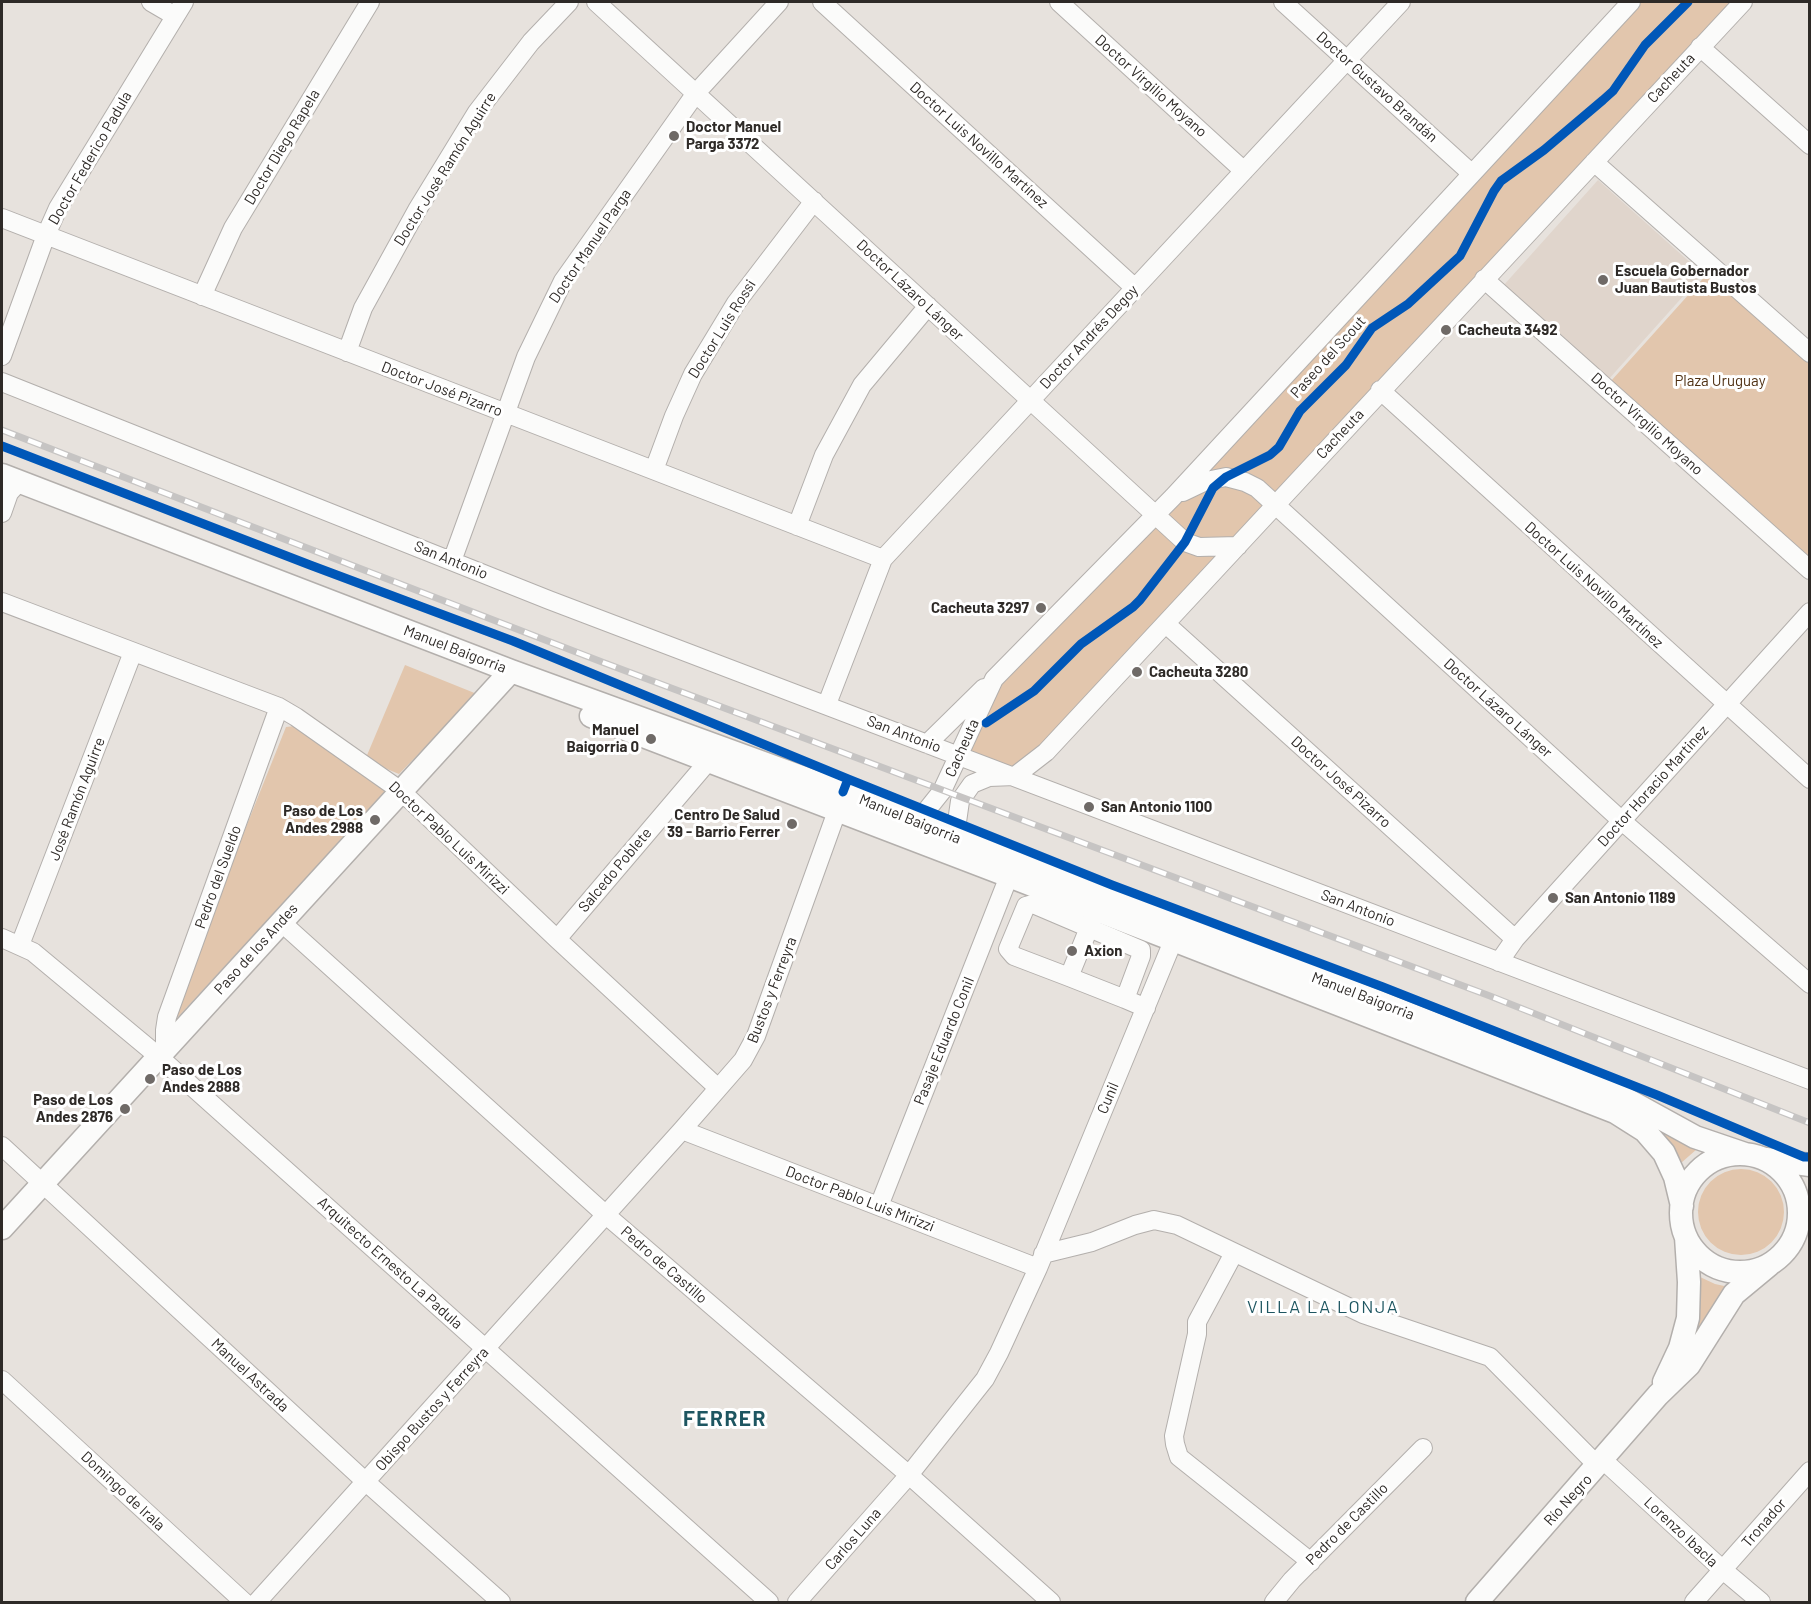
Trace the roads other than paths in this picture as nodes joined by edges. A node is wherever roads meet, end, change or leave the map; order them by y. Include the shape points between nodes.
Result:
1 (151, 2) edge
2 (370, 2) edge
3 (569, 2) edge
4 (596, 2) edge
5 (779, 2) edge
6 (822, 2) edge
7 (1059, 2) edge
8 (1283, 2) edge
9 (1401, 2) edge
10 (1631, 2) edge
11 (1743, 2) edge
12 (180, 9) edge
13 (1700, 47) junction
14 (1347, 60) junction
15 (696, 93) junction
16 (1809, 144) edge
17 (1594, 162) junction
18 (1244, 171) junction
19 (1471, 173) junction
20 (814, 201) junction
21 (2, 218) edge
22 (46, 235) junction
23 (1484, 279) junction
24 (1136, 288) junction
25 (202, 296) junction
26 (928, 306) junction
27 (347, 352) junction
28 (1809, 353) edge
29 (2, 356) edge
30 (2, 382) edge
31 (1380, 390) junction
32 (1031, 400) junction
33 (505, 413) junction
34 (654, 470) junction
35 (7, 490) edge
36 (1173, 497) junction
37 (1275, 505) junction
38 (1156, 515) junction
39 (798, 526) junction
40 (1238, 546) junction
41 (883, 559) junction
42 (452, 561) junction
43 (1809, 570) edge
44 (2, 602) edge
45 (1809, 612) edge
46 (1166, 624) junction
47 (133, 652) junction
48 (506, 676) junction
49 (994, 679) junction
50 (827, 704) junction
51 (1726, 705) junction
52 (279, 707) junction
53 (927, 744) junction
54 (715, 754) junction
55 (958, 754) junction
56 (1015, 776) junction
57 (1809, 779) edge
58 (401, 791) junction
59 (841, 801) junction
60 (1622, 821) junction
61 (911, 829) junction
62 (951, 844) junction
63 (1009, 876) junction
64 (1070, 900) junction
65 (1096, 911) junction
66 (281, 922) junction
67 (1126, 923) junction
68 (2, 938) edge
69 (557, 939) junction
70 (1515, 939) junction
71 (1173, 941) junction
72 (20, 945) junction
73 (1499, 962) junction
74 (1069, 977) junction
75 (1809, 984) edge
76 (1125, 999) junction
77 (1146, 1008) junction
78 (162, 1052) junction
79 (1809, 1080) edge
80 (718, 1088) junction
81 (682, 1130) junction
82 (2, 1146) edge
83 (1753, 1156) junction
84 (1809, 1165) edge
85 (43, 1183) junction
86 (879, 1206) junction
87 (1682, 1206) junction
88 (606, 1215) junction
89 (2, 1227) edge
90 (1809, 1227) edge
91 (1686, 1236) junction
92 (1791, 1243) junction
93 (1234, 1252) junction
94 (1040, 1261) junction
95 (1769, 1265) junction
96 (486, 1349) junction
97 (2, 1380) edge
98 (1658, 1395) junction
99 (1423, 1448) dead end
100 (1600, 1463) junction
101 (1809, 1471) edge
102 (909, 1475) junction
103 (366, 1482) junction
104 (1311, 1562) junction
105 (1723, 1570) junction
106 (244, 1602) edge
107 (257, 1602) edge
108 (501, 1602) edge
109 (769, 1602) edge
110 (797, 1602) edge
111 (1051, 1602) edge
112 (1275, 1602) edge
113 (1477, 1602) edge
114 (1694, 1602) edge
115 (1761, 1602) edge

1 - 12 street
2 - 25 street, Doctor Diego Rapela via 233,228
3 - 27 street, Doctor José Ramón Aguirre via 519,56 477,112 363,308
4 - 15 street, Doctor Lázaro Lánger
5 - 15 street, Doctor Manuel Parga
6 - 24 street, Doctor Luis Novillo Martínez
7 - 18 street, Doctor Virgilio Moyano
8 - 14 street, Doctor Gustavo Brandán
9 - 14 street, Doctor Andrés Degoy
10 - 19 street, Cacheuta
11 - 13 street, Cacheuta
12 - 22 street, Doctor Federico Padula via 70,187
13 - 16 street
13 - 17 street, Cacheuta
14 - 18 street, Doctor Andrés Degoy
14 - 19 street, Doctor Gustavo Brandán
15 - 20 street, Doctor Lázaro Lánger
15 - 33 street, Doctor Manuel Parga via 563,282 535,334
17 - 23 street, Cacheuta
17 - 28 street
18 - 24 street, Doctor Andrés Degoy
19 - 36 street, Cacheuta
20 - 26 street, Doctor Lázaro Lánger
20 - 34 street, Doctor Luis Rossi via 742,295 693,374
21 - 22 street, Doctor José Pizarro
22 - 25 street, Doctor José Pizarro
22 - 29 street, Doctor Federico Padula
23 - 31 street, Cacheuta
23 - 43 street, Doctor Virgilio Moyano
24 - 32 street, Doctor Andrés Degoy
25 - 27 street, Doctor José Pizarro
26 - 32 street, Doctor Lázaro Lánger
26 - 39 street via 862,385 824,455
27 - 33 street, Doctor José Pizarro
30 - 42 street, San Antonio
31 - 37 street, Cacheuta
31 - 51 street, Doctor Luis Novillo Martínez
32 - 38 street, Doctor Lázaro Lánger
32 - 41 street, Doctor Andrés Degoy
33 - 34 street, Doctor José Pizarro
33 - 42 street, Doctor Manuel Parga
34 - 39 street, Doctor José Pizarro
35 - 48 main road, Manuel Baigorria
36 - 37 street, Doctor Lázaro Lánger via 1206,481 1226,477 1257,488
36 - 38 street, Cacheuta
37 - 40 street, Cacheuta
37 - 60 street, Doctor Lázaro Lánger
38 - 40 street, Doctor Lázaro Lánger via 1192,545
38 - 49 street, Cacheuta
39 - 41 street, Doctor José Pizarro
40 - 46 street, Cacheuta
41 - 50 street, Doctor Andrés Degoy
42 - 50 street, San Antonio
44 - 47 street, Doctor Pablo Luis Mirizzi
45 - 51 street, Doctor Horacio Martinez
46 - 56 street, Cacheuta via 1046,752
46 - 70 street, Doctor José Pizarro
47 - 52 street, Doctor Pablo Luis Mirizzi
47 - 72 street, José Ramón Aguirre
48 - 54 main road, Manuel Baigorria
48 - 58 main road, Paso de los Andes
49 - 53 street
49 - 55 street, Cacheuta
50 - 53 street, San Antonio
51 - 57 street, Doctor Luis Novillo Martínez
51 - 60 street, Doctor Horacio Martinez
52 - 58 street, Doctor Pablo Luis Mirizzi
52 - 78 street, Pedro del Sueldo via 167,1017
53 - 55 street, San Antonio
54 - 59 main road, Manuel Baigorria
54 - 69 street, Salcedo Poblete
55 - 56 street, San Antonio
55 - 61 street, Cacheuta via 942,791
56 - 62 street, Cacheuta via 989,777 972,784 960,801
56 - 73 street, San Antonio
58 - 66 main road, Paso de los Andes
58 - 69 street, Doctor Pablo Luis Mirizzi
59 - 61 main road, Manuel Baigorria
59 - 80 street, Bustos y Ferreyra via 756,1036 743,1060
60 - 70 street, Doctor Horacio Martinez
60 - 75 street, Doctor Lázaro Lánger
61 - 62 main road, Manuel Baigorria
62 - 63 main road, Manuel Baigorria
62 - 64 main road, Manuel Baigorria
63 - 64 main road, Manuel Baigorria
63 - 86 street, Pasaje Eduardo Conil
64 - 65 main road, Manuel Baigorria
64 - 65 street
64 - 74 street via 1026,906 1008,949 1014,956
65 - 67 main road, Manuel Baigorria
65 - 67 street
65 - 74 street
66 - 78 main road, Paso de los Andes
66 - 88 street, Pedro de Castillo
67 - 71 main road, Manuel Baigorria
67 - 76 street via 1141,956
67 - 83 main road, Manuel Baigorria via 1624,1098 1695,1137
68 - 72 street, Arquitecto Ernesto La Padula
69 - 80 street, Doctor Pablo Luis Mirizzi
70 - 73 street, Doctor Horacio Martinez
71 - 77 street, Cunil
71 - 87 main road, Manuel Baigorria via 1615,1112 1645,1131 1664,1153
72 - 78 street, Arquitecto Ernesto La Padula
73 - 79 street, San Antonio
74 - 76 street
76 - 77 street
77 - 94 street, Cunil
78 - 85 main road, Paso de los Andes
78 - 96 street, Arquitecto Ernesto La Padula
80 - 81 street, Bustos y Ferreyra
81 - 86 street, Doctor Pablo Luis Mirizzi
81 - 88 street, Bustos y Ferreyra
82 - 85 street, Manuel Astrada
83 - 84 main road
83 - 87 main road via 1719,1158 1698,1172
83 - 92 main road via 1776,1166 1796,1194 1798,1227
85 - 89 main road, Paso de los Andes
85 - 103 street, Manuel Astrada
86 - 94 street, Doctor Pablo Luis Mirizzi
87 - 91 main road
88 - 96 street, Obispo Bustos y Ferreyra
88 - 102 street, Pedro de Castillo
90 - 92 main road
91 - 95 main road via 1700,1256 1721,1268 1745,1272
91 - 98 main road, Río Negro via 1688,1318 1680,1348
92 - 95 main road
93 - 94 street, Lorenzo Ibacla via 1176,1225 1154,1220
93 - 100 street, Lorenzo Ibacla via 1363,1314 1490,1357
93 - 104 street via 1197,1322 1174,1444 1179,1457
94 - 102 street, Cunil via 985,1379
95 - 98 main road, Río Negro via 1734,1294 1695,1357
96 - 103 street, Obispo Bustos y Ferreyra
96 - 109 street, Arquitecto Ernesto La Padula
97 - 106 street, Domingo de Irala
98 - 100 main road, Río Negro
99 - 104 street, Pedro de Castillo
100 - 105 street, Lorenzo Ibacla
100 - 113 main road, Río Negro
101 - 105 street, Tronador
102 - 110 street, Carlos Luna
102 - 111 street, Pedro de Castillo
103 - 107 street, Obispo Bustos y Ferreyra
103 - 108 street, Manuel Astrada
104 - 112 street, Pedro de Castillo
105 - 114 street, Tronador
105 - 115 street, Lorenzo Ibacla

